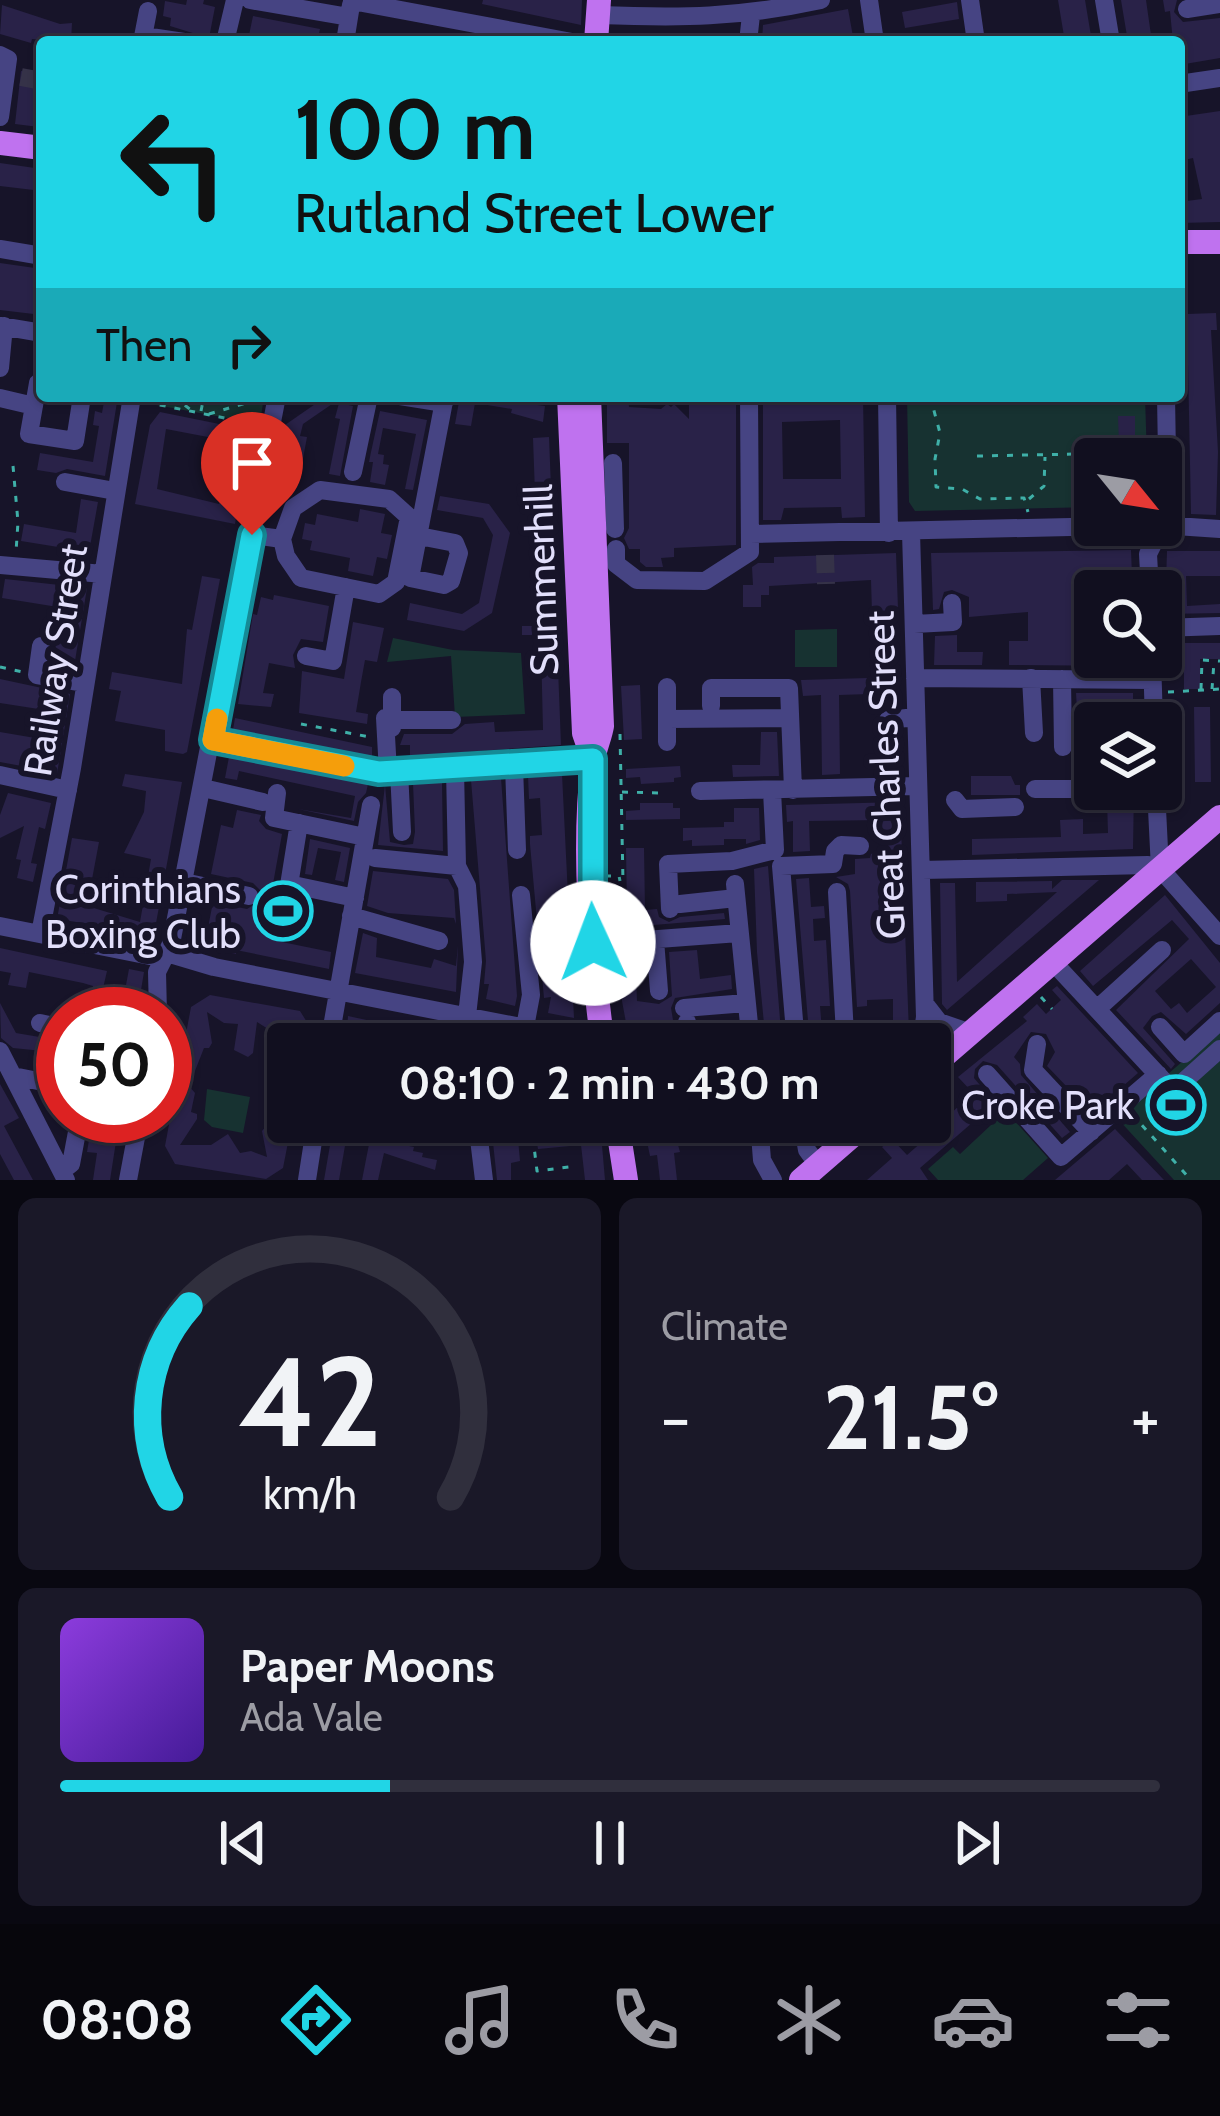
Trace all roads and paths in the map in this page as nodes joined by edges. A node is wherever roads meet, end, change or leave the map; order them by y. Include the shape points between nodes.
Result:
1 (235, 0) edge
2 (250, 0) edge
3 (821, 0) edge
4 (868, 0) edge
5 (970, 0) edge
6 (1104, 0) edge
7 (1220, 4) edge
8 (351, 6) edge
9 (598, 8) edge
10 (1187, 9) dead end
11 (453, 10) edge
12 (148, 11) dead end
13 (751, 15) junction
14 (144, 36) edge
15 (226, 36) edge
16 (346, 36) edge
17 (550, 36) edge
18 (749, 36) edge
19 (874, 36) edge
20 (975, 36) edge
21 (1110, 36) edge
22 (9, 67) edge
23 (1220, 78) edge
24 (1185, 84) edge
25 (0, 117) edge
26 (0, 143) edge
27 (36, 147) edge
28 (1185, 242) edge
29 (1220, 242) edge
30 (0, 249) edge
31 (36, 255) edge
32 (2, 326) edge
33 (36, 332) edge
34 (0, 368) edge
35 (36, 394) edge
36 (0, 398) edge
37 (81, 402) edge
38 (136, 402) edge
39 (150, 402) edge
40 (182, 402) edge
41 (202, 402) edge
42 (245, 402) edge
43 (276, 402) edge
44 (368, 402) edge
45 (443, 402) edge
46 (569, 402) edge
47 (589, 402) edge
48 (749, 402) edge
49 (886, 402) edge
50 (932, 402) edge
51 (1166, 402) edge
52 (34, 406) junction
53 (200, 413) junction
54 (260, 425) dead end
55 (1167, 438) edge
56 (1074, 454) edge
57 (1045, 455) junction
58 (977, 456) dead end
59 (613, 463) dead end
60 (13, 466) dead end
61 (353, 472) dead end
62 (65, 482) dead end
63 (115, 491) junction
64 (1028, 501) junction
65 (1028, 514) dead end
66 (575, 524) junction
67 (521, 527) dead end
68 (1074, 527) edge
69 (1182, 527) edge
70 (615, 529) dead end
71 (1220, 530) edge
72 (911, 532) junction
73 (889, 533) junction
74 (824, 534) junction
75 (252, 535) junction
76 (750, 535) junction
77 (418, 536) dead end
78 (282, 539) junction
79 (616, 549) dead end
80 (825, 555) tunnel mouth
81 (7, 566) edge
82 (103, 574) junction
83 (346, 587) junction
84 (952, 603) dead end
85 (914, 624) junction
86 (1220, 626) edge
87 (1182, 627) edge
88 (41, 646) dead end
89 (306, 656) dead end
90 (1217, 660) edge
91 (0, 668) edge
92 (41, 676) junction
93 (915, 678) junction
94 (1153, 678) edge
95 (1031, 679) junction
96 (1062, 679) junction
97 (85, 683) junction
98 (1153, 686) junction
99 (667, 687) dead end
100 (1201, 691) junction
101 (1217, 692) edge
102 (392, 697) dead end
103 (1153, 702) edge
104 (711, 706) dead end
105 (40, 713) dead end
106 (736, 717) junction
107 (916, 717) junction
108 (667, 718) junction
109 (790, 718) junction
110 (452, 720) dead end
111 (301, 724) dead end
112 (39, 725) dead end
113 (620, 726) dead end
114 (385, 728) junction
115 (1034, 733) dead end
116 (737, 739) dead end
117 (213, 740) junction
118 (667, 741) dead end
119 (1063, 747) dead end
120 (593, 759) junction
121 (514, 766) junction
122 (884, 766) dead end
123 (455, 769) junction
124 (394, 771) junction
125 (1, 778) edge
126 (32, 782) junction
127 (918, 786) junction
128 (203, 788) junction
129 (1035, 789) dead end
130 (1074, 789) edge
131 (68, 790) junction
132 (772, 790) junction
133 (793, 790) junction
134 (700, 791) dead end
135 (620, 792) junction
136 (662, 793) dead end
137 (955, 800) dead end
138 (371, 805) dead end
139 (1015, 808) dead end
140 (1157, 810) edge
141 (1220, 817) edge
142 (299, 824) junction
143 (402, 832) dead end
144 (365, 838) junction
145 (673, 841) dead end
146 (860, 846) dead end
147 (517, 850) dead end
148 (778, 858) junction
149 (375, 859) dead end
150 (674, 863) junction
151 (457, 866) junction
152 (1160, 869) junction
153 (922, 870) junction
154 (620, 875) dead end
155 (184, 883) junction
156 (298, 886) dead end
157 (837, 892) dead end
158 (521, 895) dead end
159 (249, 896) dead end
160 (286, 904) dead end
161 (353, 907) junction
162 (0, 926) edge
163 (739, 933) junction
164 (40, 934) junction
165 (1220, 936) edge
166 (655, 940) junction
167 (439, 941) dead end
168 (618, 942) dead end
169 (1162, 950) dead end
170 (167, 953) junction
171 (1052, 961) junction
172 (157, 987) edge
173 (659, 991) dead end
174 (338, 992) junction
175 (1040, 996) dead end
176 (746, 1003) junction
177 (1052, 1009) dead end
178 (1097, 1009) junction
179 (925, 1010) junction
180 (599, 1015) junction
181 (467, 1016) junction
182 (1220, 1021) edge
183 (333, 1023) edge
184 (504, 1023) edge
185 (526, 1023) edge
186 (585, 1023) edge
187 (600, 1023) edge
188 (687, 1023) edge
189 (748, 1023) edge
190 (794, 1023) edge
191 (844, 1023) edge
192 (923, 1023) edge
193 (928, 1023) edge
194 (1160, 1027) dead end
195 (971, 1033) junction
196 (1037, 1044) dead end
197 (1220, 1049) edge
198 (0, 1051) edge
199 (951, 1051) edge
200 (1157, 1073) junction
201 (987, 1074) dead end
202 (13, 1076) junction
203 (36, 1081) edge
204 (1123, 1104) junction
205 (1091, 1132) junction
206 (75, 1143) edge
207 (135, 1143) edge
208 (313, 1143) edge
209 (479, 1143) edge
210 (533, 1143) edge
211 (620, 1143) edge
212 (761, 1143) edge
213 (844, 1143) edge
214 (569, 1167) dead end
215 (810, 1172) edge
216 (64, 1175) edge
217 (128, 1180) edge
218 (307, 1180) edge
219 (484, 1180) edge
220 (626, 1180) edge
221 (773, 1180) edge
222 (1190, 1180) edge

1 - 15 street
2 - 8 street
3 - 13 street
4 - 19 street
5 - 20 street
6 - 21 street
7 - 10 street
8 - 11 street
8 - 16 street
9 - 13 street
11 - 17 street
12 - 14 street
13 - 18 street
22 - 25 street
23 - 24 street
26 - 27 main road
28 - 29 main road
30 - 31 street
32 - 33 street
32 - 34 street
35 - 52 street
36 - 52 street
37 - 52 street via 75,441 29,434
38 - 63 street, Railway Street
39 - 53 path
40 - 53 path
41 - 53 path
42 - 53 path
43 - 75 street
44 - 61 street
45 - 77 street
46 - 66 main road, Summerhill
47 - 120 main road, Summerhill via 602,726
48 - 76 street
49 - 73 street
50 - 64 path via 940,433 936,487
51 - 55 street
53 - 54 path
56 - 57 path
57 - 58 path
57 - 64 path via 1044,486
59 - 70 street
60 - 81 path via 18,522
62 - 63 street
63 - 82 street, Railway Street via 119,529
64 - 65 path
66 - 67 path
66 - 120 main road, Summerhill via 584,733
68 - 72 street
69 - 71 street
72 - 73 street
72 - 85 street, Great Charles Street
73 - 74 street
74 - 76 street
74 - 80 street
75 - 78 street
75 - 117 street
76 - 79 street via 750,552 705,581 638,580 616,564
78 - 83 street via 301,578
78 - 83 street via 293,508 320,490 389,499 409,518 396,582 379,594
81 - 82 street
82 - 97 street, Railway Street
83 - 89 street via 333,662
84 - 85 street via 953,622
85 - 93 street, Great Charles Street
86 - 87 street
88 - 92 street
90 - 100 path via 1202,660
90 - 101 path
91 - 92 path
92 - 97 street
92 - 105 path
93 - 95 street
93 - 107 street, Great Charles Street
94 - 98 street
95 - 96 street
95 - 115 street
96 - 98 street
96 - 119 street
97 - 131 street, Railway Street
98 - 100 path
98 - 103 street
99 - 108 street
100 - 101 path
102 - 114 street
104 - 109 street via 711,688 789,688
106 - 108 street
106 - 109 street
106 - 116 street
107 - 122 street via 888,720
107 - 127 street, Great Charles Street
108 - 118 street
109 - 133 street
110 - 114 street
111 - 114 path
112 - 126 path
113 - 135 path
114 - 124 street
117 - 124 street
117 - 128 street
120 - 121 street
120 - 180 main road, Summerhill
121 - 123 street
121 - 147 street
123 - 124 street
123 - 151 street
124 - 143 street
125 - 126 street
126 - 131 street
127 - 133 street
127 - 153 street, Great Charles Street
128 - 142 street via 270,797 274,818
128 - 155 street
129 - 130 street
131 - 164 street, Railway Street
132 - 133 street
132 - 134 street
132 - 148 street
135 - 136 path
135 - 154 path via 623,882
137 - 139 street via 962,809
138 - 144 street
140 - 152 street
141 - 152 main road
142 - 144 street
142 - 160 street
144 - 161 street
145 - 150 street
146 - 148 street via 841,845 833,864
148 - 150 street
148 - 190 street
149 - 151 street
150 - 163 street via 668,864 675,906 735,891
151 - 181 street via 467,886 473,962
152 - 153 street via 1138,863
152 - 165 street
152 - 171 main road
153 - 179 street, Great Charles Street
155 - 159 street
155 - 170 street
156 - 161 street
157 - 191 street
158 - 185 street via 531,995
161 - 167 street
161 - 174 street
162 - 164 street
163 - 166 street
163 - 176 street
164 - 170 street
166 - 168 street
166 - 173 street
169 - 178 street
170 - 172 street
170 - 174 street
171 - 178 street
171 - 195 main road
174 - 181 street
174 - 183 street
175 - 177 path
176 - 188 street via 685,1015
176 - 189 street
178 - 200 street
179 - 192 street, Great Charles Street
179 - 193 street, Great Charles Street
179 - 195 street
180 - 186 street
180 - 187 main road, Summerhill
181 - 184 street
182 - 194 street via 1184,1054
195 - 199 main road
196 - 205 street via 1033,1070
197 - 200 street via 1173,1091
198 - 202 street
200 - 204 street
201 - 205 street via 1061,1157
202 - 203 street
202 - 216 street
204 - 205 street
204 - 222 path
206 - 216 street
207 - 217 street
208 - 218 street
209 - 219 street
210 - 214 path via 537,1171
211 - 220 main road
212 - 221 street
213 - 215 main road

